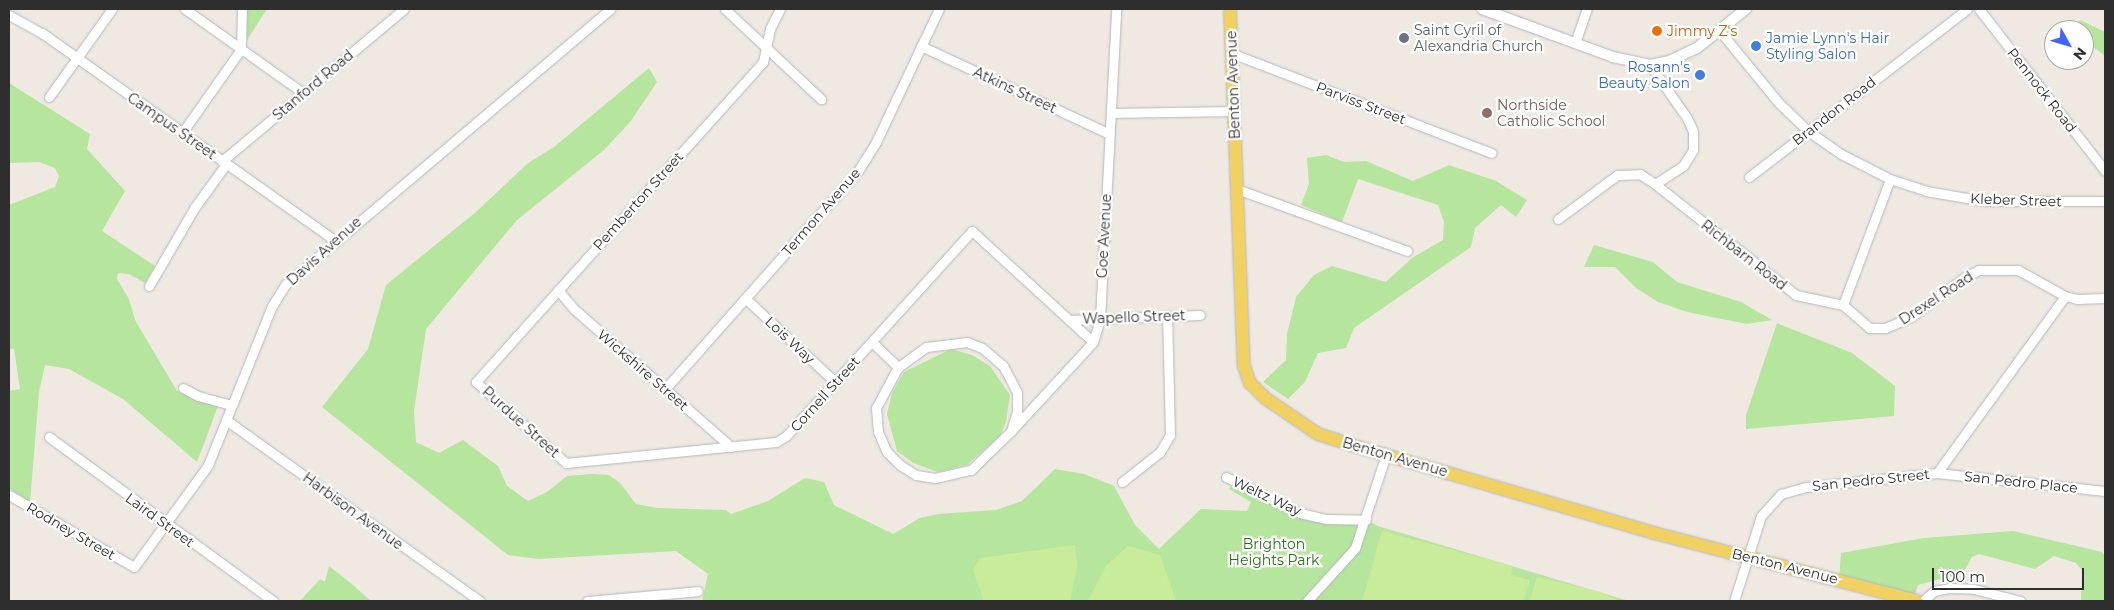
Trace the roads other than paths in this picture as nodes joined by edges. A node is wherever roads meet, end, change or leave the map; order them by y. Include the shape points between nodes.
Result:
1 (112, 9) edge
2 (185, 9) edge
3 (242, 9) edge
4 (404, 9) edge
5 (610, 9) edge
6 (725, 9) edge
7 (780, 9) edge
8 (939, 9) edge
9 (1116, 9) edge
10 (1230, 9) edge
11 (1482, 9) edge
12 (1587, 9) edge
13 (1746, 9) edge
14 (1967, 9) edge
15 (1979, 9) edge
16 (9, 15) edge
17 (1719, 30) junction
18 (1575, 44) junction
19 (921, 46) junction
20 (766, 47) junction
21 (242, 49) junction
22 (1231, 54) junction
23 (76, 58) junction
24 (1650, 65) junction
25 (304, 93) junction
26 (49, 97) dead end
27 (821, 99) dead end
28 (1234, 111) junction
29 (1111, 113) junction
30 (1808, 131) junction
31 (182, 133) junction
32 (1110, 134) junction
33 (1491, 153) dead end
34 (224, 162) junction
35 (2105, 172) edge
36 (1749, 177) dead end
37 (1890, 179) junction
38 (1654, 184) junction
39 (1237, 189) junction
40 (2105, 201) edge
41 (1558, 219) dead end
42 (972, 231) joint
43 (334, 240) junction
44 (1407, 251) dead end
45 (149, 286) dead end
46 (558, 290) junction
47 (2065, 296) junction
48 (745, 298) junction
49 (2105, 298) edge
50 (1843, 305) junction
51 (1200, 315) dead end
52 (1167, 316) junction
53 (1100, 319) junction
54 (1069, 320) junction
55 (872, 342) junction
56 (1092, 342) junction
57 (898, 367) junction
58 (476, 382) joint
59 (835, 382) junction
60 (183, 388) dead end
61 (665, 389) junction
62 (232, 405) junction
63 (226, 420) junction
64 (1011, 431) junction
65 (49, 438) dead end
66 (731, 447) junction
67 (1386, 455) junction
68 (566, 463) joint
69 (1937, 473) junction
70 (1226, 477) dead end
71 (1122, 482) dead end
72 (2105, 491) edge
73 (9, 495) edge
74 (1366, 520) junction
75 (165, 524) junction
76 (1747, 557) junction
77 (134, 567) joint
78 (698, 591) dead end
79 (273, 601) edge
80 (480, 601) edge
81 (587, 601) edge
82 (1307, 601) edge
83 (1734, 601) edge
84 (1916, 601) edge
85 (1923, 601) edge
86 (2020, 601) edge

1 - 23 street
2 - 21 street
3 - 21 street
4 - 25 street, Stanford Road
5 - 43 street, Davis Avenue
6 - 20 street
7 - 20 street, Pemberton Street
8 - 19 street, Termon Avenue
9 - 29 street, Goe Avenue
10 - 22 main road, Benton Avenue
11 - 18 street
12 - 18 street
13 - 17 street
14 - 30 street, Brandon Road
15 - 35 street, Pennock Road
16 - 23 street, Campus Street via 27,22
17 - 24 street via 1684,55
17 - 30 street, Kleber Street via 1778,102
18 - 24 street via 1629,62
19 - 32 street, Atkins Street
19 - 48 street, Termon Avenue via 876,142 858,172
20 - 27 street
20 - 46 street, Pemberton Street via 763,62
21 - 25 street
21 - 31 street
22 - 28 main road, Benton Avenue
22 - 33 street, Parviss Street
23 - 26 street
23 - 31 street, Campus Street
24 - 38 street via 1693,131 1693,150 1683,166
25 - 34 street, Stanford Road
28 - 29 street
28 - 39 main road, Benton Avenue
29 - 32 street, Goe Avenue
30 - 36 street, Brandon Road
30 - 37 street, Kleber Street via 1841,154
31 - 34 street, Campus Street
32 - 53 street, Goe Avenue
34 - 43 street, Campus Street
34 - 45 street, Stanford Road
37 - 40 street, Kleber Street via 1926,191 1984,201
37 - 50 street
38 - 41 street, Richbarn Road via 1640,174 1617,175
38 - 50 street, Richbarn Road via 1796,295
39 - 44 street
39 - 67 main road, Benton Avenue via 1244,366 1250,383 1265,398 1318,434
42 - 54 street, Wapello Street
42 - 55 street, Cornell Street
43 - 62 street, Davis Avenue via 297,271 278,295
46 - 58 street, Pemberton Street
46 - 61 street, Wickshire Street via 574,309
47 - 49 street, Drexel Road
47 - 50 street, Drexel Road via 2029,274 2009,268 1972,272 1911,317 1885,328 1868,328
47 - 69 street, San Pedro Street
48 - 59 street, Lois Way
48 - 61 street, Termon Avenue
51 - 52 street, Wapello Street
52 - 53 street, Wapello Street
52 - 71 street via 1170,435 1160,452
53 - 54 street, Wapello Street
53 - 56 street, Goe Avenue
54 - 56 street, Wapello Street
55 - 57 street
55 - 59 street, Cornell Street
56 - 64 street, Goe Avenue
57 - 64 street via 926,347 967,342 982,348 1003,366 1017,392 1017,411
57 - 64 street via 876,408 878,432 887,452 916,475 936,478 970,470
58 - 68 street, Purdue Street
59 - 66 street, Cornell Street via 781,440
60 - 62 street via 198,396
61 - 66 street, Wickshire Street
62 - 63 street, Davis Avenue
63 - 75 street, Davis Avenue via 206,470
63 - 80 street, Harbison Avenue
65 - 75 street, Laird Street
66 - 68 street, Cornell Street
67 - 74 street
67 - 76 main road, Benton Avenue
69 - 72 street, San Pedro Place
69 - 76 street, San Pedro Street via 1806,487 1781,494 1761,516
70 - 74 street, Weltz Way via 1300,513 1327,519
73 - 77 street, Rodney Street
74 - 82 street via 1355,548
75 - 77 street, Davis Avenue
75 - 79 street, Laird Street
76 - 83 street, San Pedro Street
76 - 84 main road, Benton Avenue
78 - 81 street
85 - 86 street via 1934,591 1950,588 1974,589

